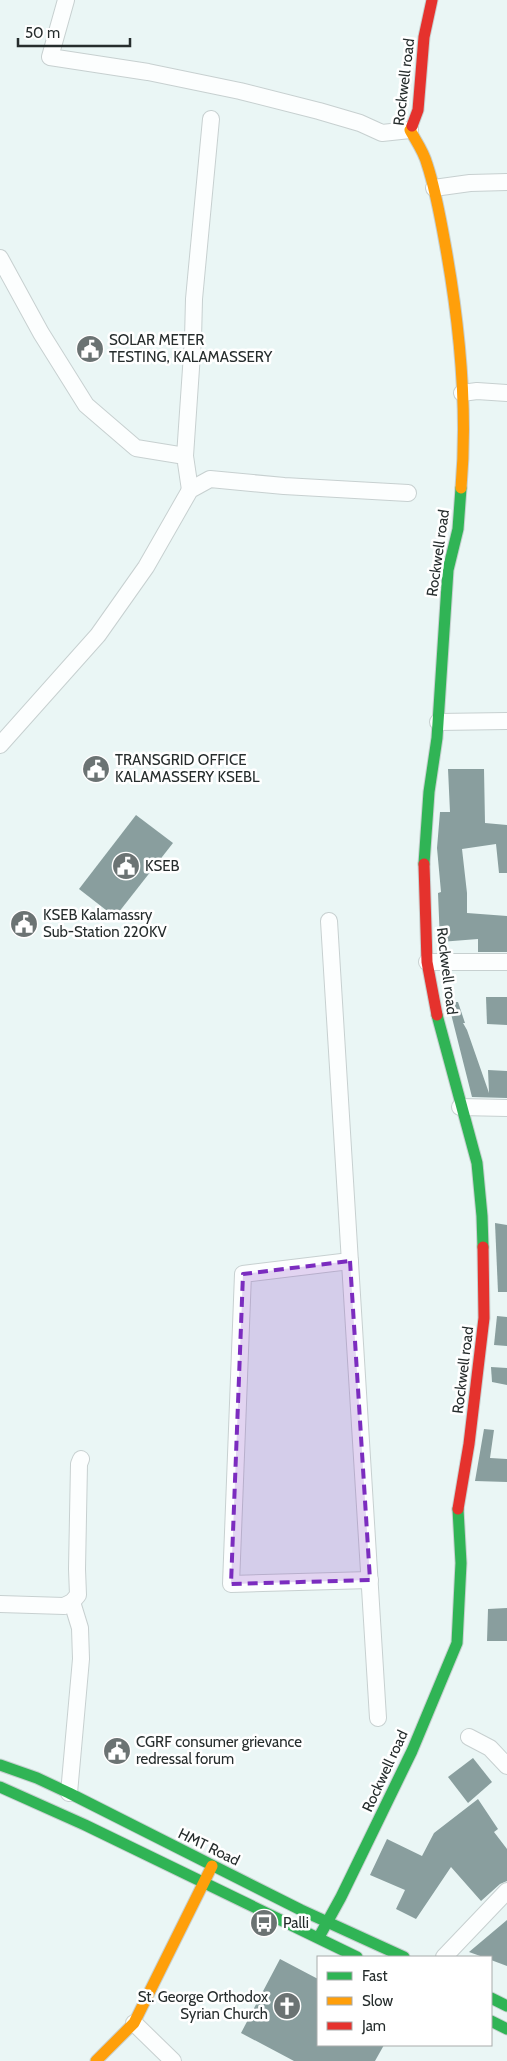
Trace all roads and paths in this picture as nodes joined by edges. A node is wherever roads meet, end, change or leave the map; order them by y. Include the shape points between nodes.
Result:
1 (66, 0) edge
2 (432, 0) edge
3 (211, 118) dead end
4 (410, 130) junction
5 (507, 182) edge
6 (434, 188) junction
7 (0, 258) edge
8 (462, 393) junction
9 (507, 393) edge
10 (185, 456) junction
11 (190, 490) junction
12 (408, 493) dead end
13 (507, 721) edge
14 (438, 722) junction
15 (0, 744) edge
16 (329, 921) dead end
17 (427, 962) junction
18 (507, 962) edge
19 (460, 1107) junction
20 (507, 1108) edge
21 (350, 1262) junction
22 (81, 1459) dead end
23 (370, 1580) junction
24 (72, 1602) junction
25 (0, 1604) edge
26 (378, 1718) dead end
27 (469, 1737) dead end
28 (0, 1765) edge
29 (507, 1766) edge
30 (0, 1787) edge
31 (69, 1793) junction
32 (212, 1865) junction
33 (203, 1882) junction
34 (507, 1891) edge
35 (327, 1922) junction
36 (318, 1939) junction
37 (354, 1956) edge
38 (402, 1956) edge
39 (445, 1956) edge
40 (492, 1998) edge
41 (507, 2006) edge
42 (492, 2022) edge
43 (134, 2023) junction
44 (507, 2029) edge
45 (96, 2061) edge
46 (173, 2061) edge

1 - 4 street via 50,57 240,91 319,111 382,133
2 - 4 street, Rockwell road via 424,37 418,110
3 - 10 street via 194,298
4 - 6 street, Rockwell road via 427,162
5 - 6 street
6 - 8 street, Rockwell road via 455,301
7 - 10 street via 86,405 136,448
8 - 9 street
8 - 14 street, Rockwell road via 464,453 458,529 448,570
10 - 11 street
11 - 12 street via 210,479
11 - 15 street via 146,567 98,635
13 - 14 street
14 - 17 street, Rockwell road via 424,847
16 - 21 street
17 - 18 street
17 - 19 street, Rockwell road via 437,1018
19 - 20 street
19 - 35 street, Rockwell road via 477,1163 482,1216 484,1318 469,1444 458,1502 461,1562 457,1643 407,1760
21 - 23 street
21 - 23 street via 243,1274 231,1584
22 - 24 street via 78,1595
23 - 26 street
24 - 25 street via 64,1606
24 - 31 street via 80,1628 81,1659
27 - 29 street via 490,1748
28 - 31 street, HMT Road
30 - 33 street
31 - 32 street, HMT Road
32 - 33 street
32 - 35 street, HMT Road
33 - 36 street
33 - 43 street
34 - 39 street
35 - 36 street, Rockwell road
35 - 38 street, HMT Road
36 - 37 street
40 - 41 street
42 - 44 street
43 - 45 street
43 - 46 street

